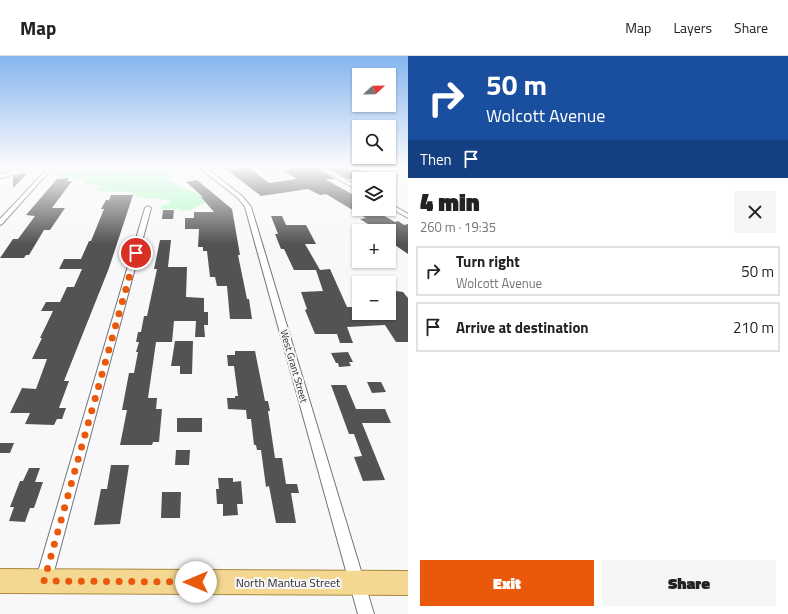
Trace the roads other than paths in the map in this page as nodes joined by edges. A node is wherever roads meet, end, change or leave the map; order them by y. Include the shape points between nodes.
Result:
1 (28, 192) edge
2 (234, 192) edge
3 (148, 208) dead end
4 (396, 209) edge
5 (408, 216) edge
6 (0, 223) edge
7 (0, 581) edge
8 (44, 581) junction
9 (357, 583) junction
10 (408, 583) edge
11 (366, 614) edge

1 - 6 street
2 - 9 street, West Grant Street via 248,206
3 - 8 street
4 - 5 street
7 - 8 main road, North Mantua Street
8 - 9 main road, North Mantua Street
9 - 10 main road, North Mantua Street
9 - 11 street, West Grant Street

